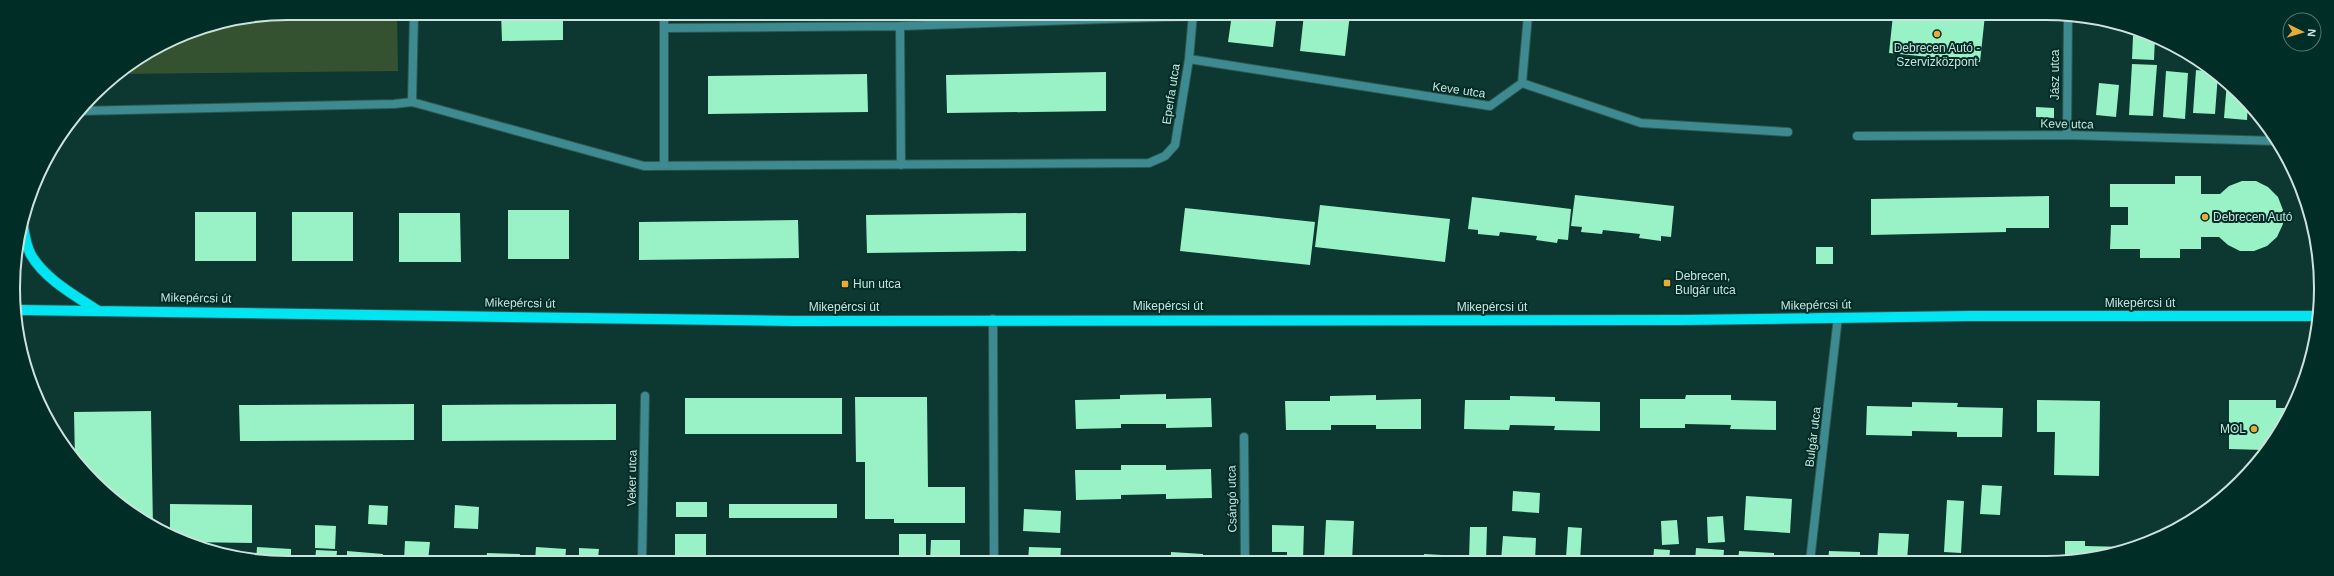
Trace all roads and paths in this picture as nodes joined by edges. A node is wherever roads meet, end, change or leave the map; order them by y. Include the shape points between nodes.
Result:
1 (414, 20) edge
2 (664, 20) edge
3 (1060, 20) edge
4 (1193, 20) edge
5 (1528, 20) edge
6 (2068, 21) edge
7 (900, 26) junction
8 (664, 28) junction
9 (1189, 59) junction
10 (1522, 83) junction
11 (412, 102) junction
12 (87, 111) edge
13 (1788, 132) dead end
14 (2067, 135) junction
15 (1857, 136) dead end
16 (2270, 141) edge
17 (901, 165) junction
18 (664, 166) junction
19 (25, 238) edge
20 (21, 310) edge
21 (97, 310) junction
22 (2312, 316) edge
23 (1838, 317) junction
24 (993, 319) junction
25 (646, 396) dead end
26 (1244, 437) dead end
27 (642, 556) edge
28 (994, 556) edge
29 (1245, 556) edge
30 (1811, 556) edge

1 - 11 street
2 - 8 street
3 - 7 street
4 - 9 street, Eperfa utca
5 - 10 street
6 - 14 street, Jász utca
7 - 8 street
7 - 17 street
8 - 18 street
9 - 10 street, Keve utca via 1490,106
9 - 17 street, Eperfa utca via 1175,145 1165,156 1149,163
10 - 13 street via 1641,123
11 - 12 street
11 - 18 street via 644,166
14 - 15 street, Keve utca
14 - 16 street, Keve utca
17 - 18 street
19 - 21 main road via 31,255 64,289
20 - 21 main road, Mikepércsi út
21 - 24 main road, Mikepércsi út via 794,321
22 - 23 main road, Mikepércsi út
23 - 24 main road, Mikepércsi út via 1682,320
23 - 30 street, Bulgár utca
24 - 28 street
25 - 27 street, Veker utca
26 - 29 street, Csángó utca

